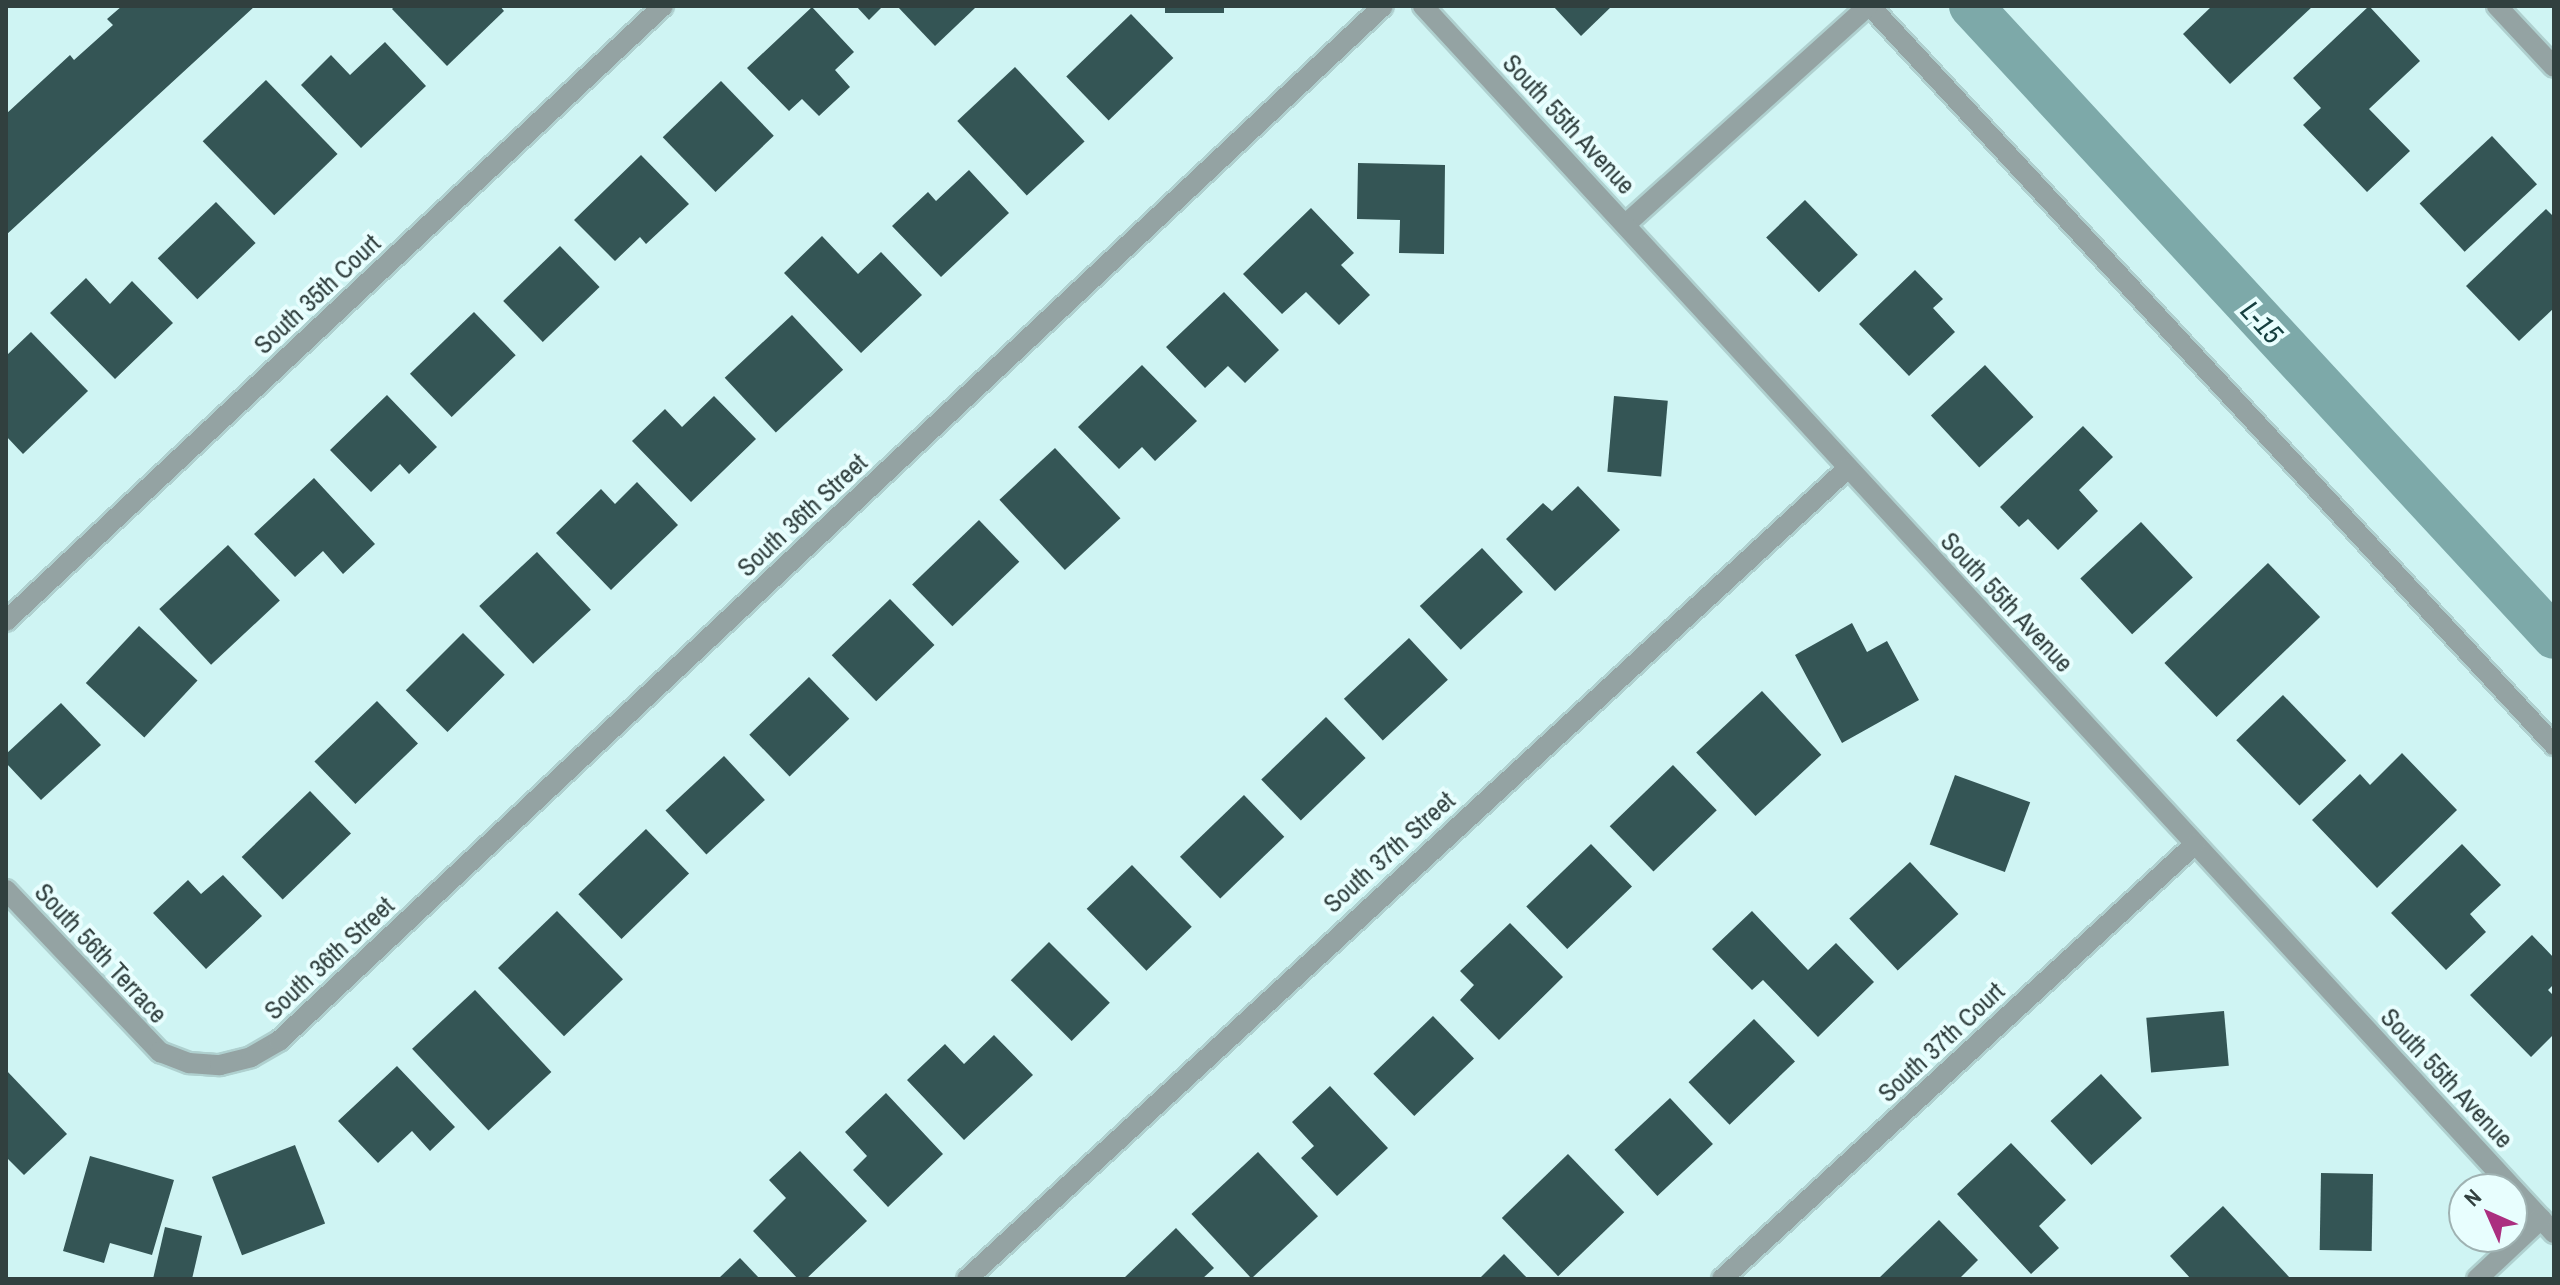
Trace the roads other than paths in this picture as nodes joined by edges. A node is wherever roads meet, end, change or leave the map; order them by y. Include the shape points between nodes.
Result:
1 (663, 6) edge
2 (1383, 6) edge
3 (1423, 6) edge
4 (1869, 6) edge
5 (2497, 6) edge
6 (2554, 67) edge
7 (1626, 224) junction
8 (1848, 468) junction
9 (6, 621) edge
10 (2554, 745) edge
11 (2195, 844) junction
12 (6, 890) edge
13 (251, 1057) joint
14 (2548, 1226) edge
15 (967, 1279) edge
16 (1722, 1279) edge
17 (2477, 1279) edge

1 - 9 street, South 35th Court
2 - 13 street, South 36th Street via 279,1041
3 - 7 street, South 55th Avenue
4 - 7 street
4 - 10 street
5 - 6 street
7 - 8 street, South 55th Avenue
8 - 11 street, South 55th Avenue
8 - 15 street, South 37th Street
11 - 14 street, South 55th Avenue
11 - 16 street, South 37th Court
12 - 13 street, South 56th Terrace via 160,1052 189,1063 220,1065
14 - 17 street

